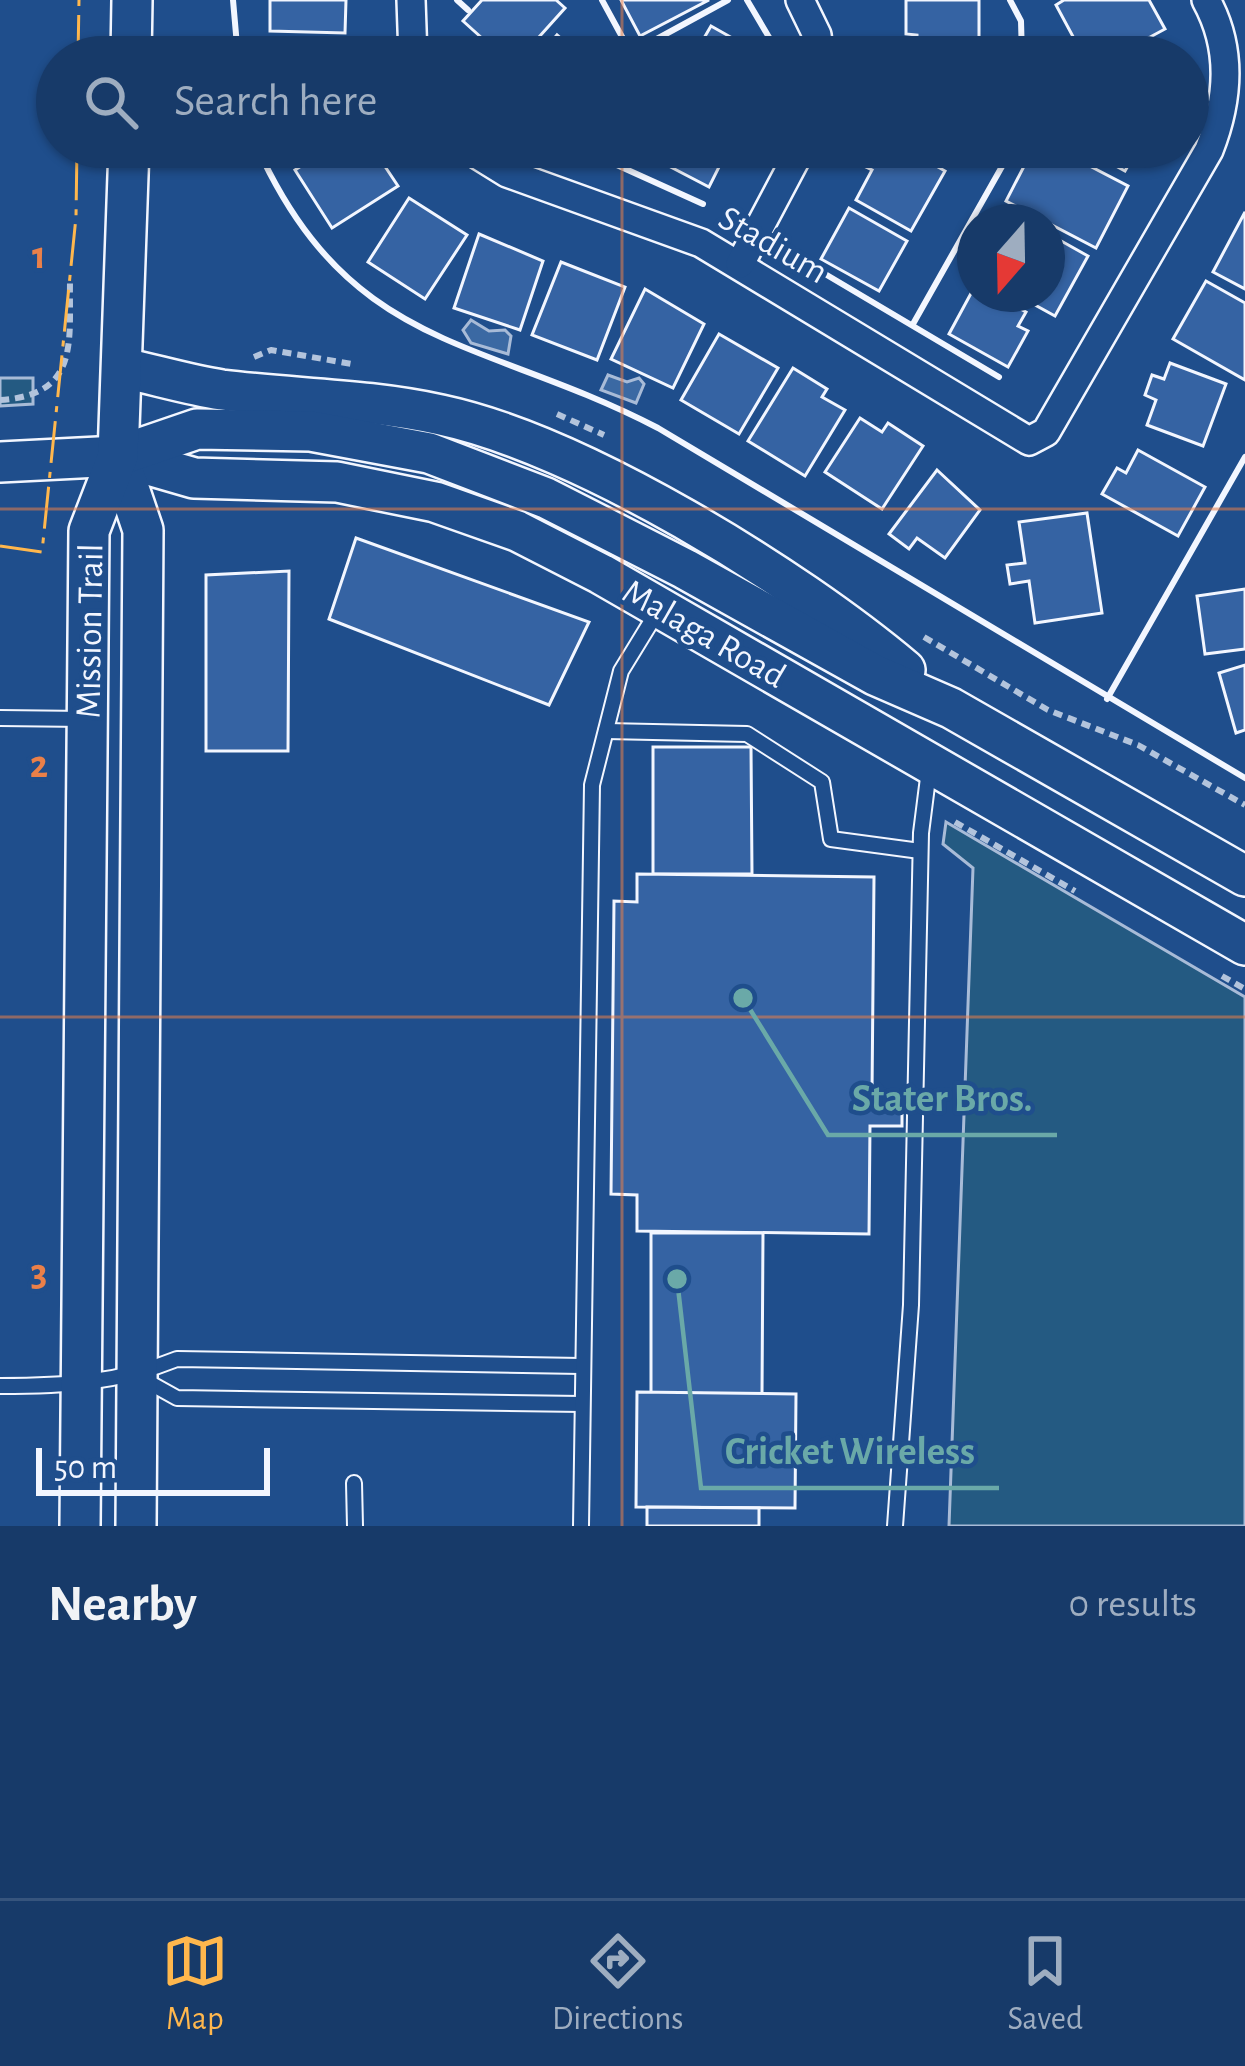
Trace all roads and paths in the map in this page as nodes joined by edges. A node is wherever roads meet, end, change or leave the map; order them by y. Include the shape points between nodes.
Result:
1 (132, 0) edge
2 (411, 0) edge
3 (800, 0) edge
4 (1206, 0) edge
5 (131, 36) edge
6 (412, 36) edge
7 (817, 36) edge
8 (1209, 150) edge
9 (129, 168) edge
10 (497, 168) edge
11 (791, 168) edge
12 (1199, 168) edge
13 (740, 264) junction
14 (70, 280) dead end
15 (124, 368) junction
16 (0, 400) edge
17 (118, 456) junction
18 (0, 462) edge
19 (659, 609) junction
20 (951, 708) junction
21 (0, 718) edge
22 (88, 719) junction
23 (606, 731) junction
24 (930, 765) junction
25 (920, 851) junction
26 (1245, 876) edge
27 (1245, 945) edge
28 (581, 1366) junction
29 (137, 1375) junction
30 (0, 1386) edge
31 (81, 1386) junction
32 (582, 1404) junction
33 (354, 1483) dead end
34 (80, 1526) edge
35 (136, 1526) edge
36 (355, 1526) edge
37 (581, 1526) edge
38 (895, 1526) edge

1 - 5 street
2 - 6 street
3 - 7 street
4 - 8 street, Stadium via 1226,64 1225,100
9 - 15 street
10 - 13 street, Stadium via 655,223
11 - 13 street
12 - 13 street, Stadium via 1046,432 1029,441
14 - 16 path via 68,366 56,381
15 - 17 street
15 - 20 street via 221,389 445,416 523,440 717,540 879,648
17 - 18 street, Malaga Road
17 - 19 street, Malaga Road via 194,478 337,482 435,502 517,531
17 - 20 street, Malaga Road via 197,429 311,431 429,453 546,498
17 - 22 street, Mission Trail via 89,531
17 - 29 street, Mission Trail via 143,530
19 - 23 lane via 621,671
19 - 24 street, Malaga Road
20 - 26 street, Malaga Road
21 - 22 lane
22 - 31 street, Mission Trail
23 - 25 lane via 747,734 822,782 831,839
23 - 28 lane via 592,785
24 - 25 lane
24 - 27 street, Malaga Road
25 - 38 lane via 911,1305
28 - 29 lane via 177,1359
28 - 32 lane
29 - 31 lane
29 - 32 lane via 177,1398
29 - 35 street, Mission Trail
30 - 31 lane
31 - 34 street, Mission Trail
32 - 37 lane
33 - 36 lane

